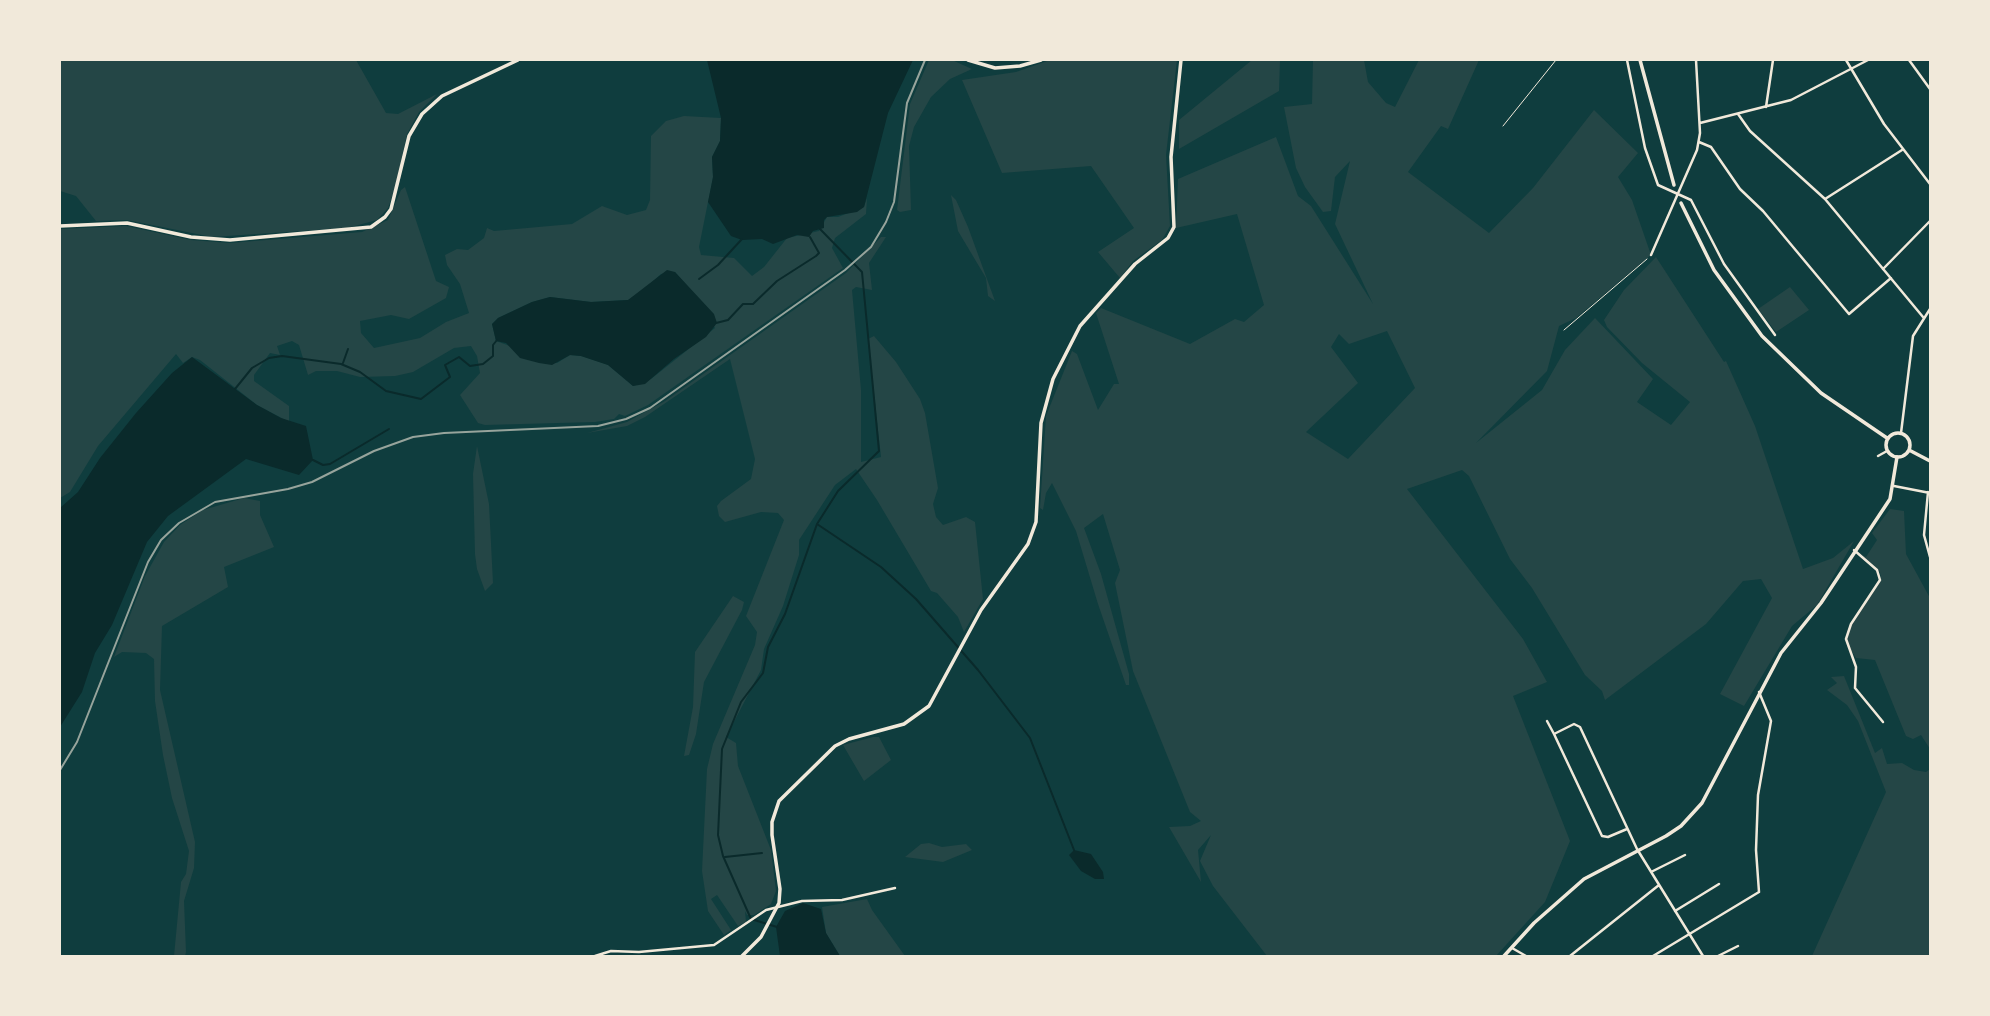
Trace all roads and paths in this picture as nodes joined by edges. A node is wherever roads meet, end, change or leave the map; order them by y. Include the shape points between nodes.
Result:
1 (518, 60) edge
2 (968, 60) edge
3 (1041, 60) edge
4 (1181, 60) edge
5 (1556, 60) edge
6 (1627, 60) edge
7 (1640, 60) edge
8 (1696, 60) edge
9 (1773, 60) edge
10 (1846, 60) edge
11 (1868, 60) edge
12 (1909, 60) edge
13 (1850, 68) junction
14 (1930, 89) edge
15 (1766, 107) junction
16 (1738, 114) junction
17 (1700, 123) junction
18 (1503, 126) dead end
19 (1699, 142) junction
20 (1902, 150) junction
21 (1930, 184) edge
22 (1674, 185) dead end
23 (1677, 194) junction
24 (1825, 199) junction
25 (1681, 203) dead end
26 (1930, 221) edge
27 (60, 226) edge
28 (1651, 255) joint
29 (1883, 269) junction
30 (1891, 278) junction
31 (1930, 309) edge
32 (1923, 317) junction
33 (1564, 330) dead end
34 (1775, 335) dead end
35 (1901, 433) junction
36 (1887, 438) junction
37 (1909, 450) junction
38 (1887, 451) junction
39 (1878, 456) dead end
40 (1898, 457) junction
41 (1930, 461) edge
42 (1894, 486) junction
43 (1929, 492) edge
44 (1854, 550) junction
45 (1930, 557) edge
46 (1759, 692) junction
47 (1547, 721) dead end
48 (1883, 722) dead end
49 (1554, 734) junction
50 (1627, 829) junction
51 (1637, 849) junction
52 (1685, 855) dead end
53 (1651, 872) junction
54 (1719, 884) dead end
55 (1659, 885) junction
56 (895, 888) dead end
57 (778, 907) junction
58 (1675, 911) junction
59 (1690, 934) junction
60 (1738, 946) dead end
61 (1512, 948) junction
62 (1719, 956) edge
63 (595, 957) edge
64 (742, 957) edge
65 (1504, 957) edge
66 (1526, 957) edge
67 (1570, 957) edge
68 (1653, 957) edge
69 (1703, 957) edge

1 - 27 street via 442,96 422,114 409,136 391,209 371,227 230,240 127,223
2 - 3 street via 995,68
4 - 57 street via 1171,157 1174,227 1168,239 1135,264 1080,326 1053,379 1041,424 1036,522 1028,544 981,610 929,706 904,724 835,746 779,801 772,822
5 - 18 path
6 - 23 street via 1654,177 1660,188
7 - 22 street
8 - 17 street
9 - 15 street
10 - 13 street
11 - 13 street
12 - 14 street
13 - 15 street via 1795,98
13 - 20 street
15 - 16 street
16 - 17 street
16 - 24 street via 1750,131
17 - 19 street
19 - 23 street
19 - 30 street via 1711,147 1740,189 1849,313
20 - 21 street
20 - 24 street
23 - 28 street
23 - 34 street via 1691,200 1724,264
24 - 29 street
25 - 36 street via 1714,270 1762,335 1821,393
26 - 29 street
28 - 33 path
29 - 30 street
30 - 32 street
31 - 32 street
32 - 35 street via 1910,351
35 - 36 street
35 - 37 street via 1909,440
36 - 38 street
37 - 40 street
37 - 41 street
38 - 39 street
38 - 40 street
40 - 42 street
42 - 43 street
42 - 44 street via 1887,504
43 - 45 street via 1924,535
44 - 46 street
44 - 48 street via 1877,570 1880,580 1846,639 1856,667 1855,688
46 - 51 street via 1712,788 1666,836
46 - 59 street via 1771,721 1758,795 1759,892
47 - 49 street
49 - 50 street via 1602,836
49 - 50 street via 1574,724 1580,727
50 - 51 street
51 - 53 street
51 - 61 street via 1567,891
52 - 53 street
53 - 55 street
54 - 58 street
55 - 58 street
55 - 67 street
56 - 57 street
57 - 63 street via 766,910 714,945 611,951
57 - 64 street via 761,937
58 - 59 street
59 - 68 street
59 - 69 street
60 - 62 street
61 - 65 street
61 - 66 street

